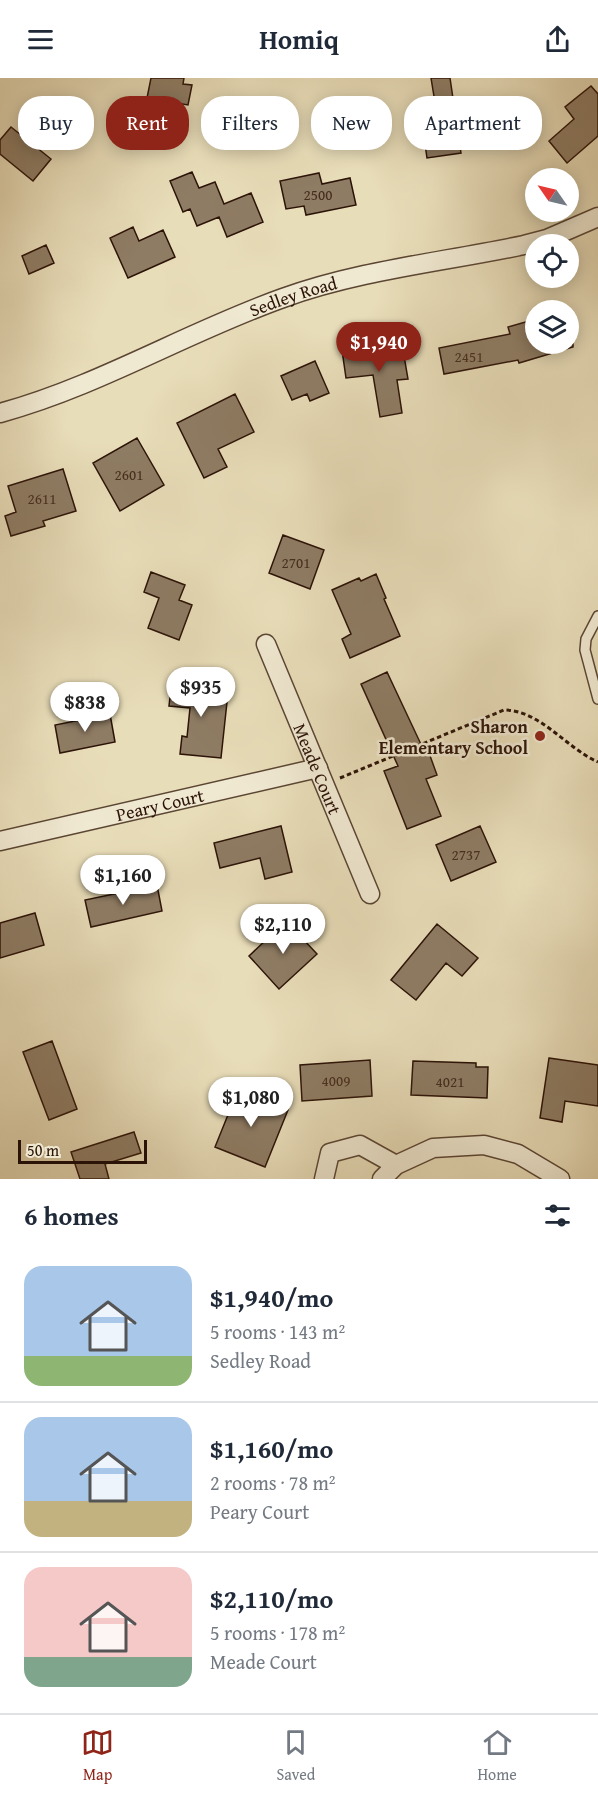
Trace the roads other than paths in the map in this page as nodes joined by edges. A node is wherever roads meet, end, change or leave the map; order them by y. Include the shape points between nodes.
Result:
1 (598, 217) edge
2 (0, 413) edge
3 (598, 616) edge
4 (266, 644) dead end
5 (598, 699) edge
6 (321, 776) junction
7 (0, 841) edge
8 (370, 894) dead end
9 (396, 1165) junction
10 (324, 1179) edge
11 (382, 1179) edge
12 (560, 1179) edge

1 - 2 street, Sedley Road via 524,245 313,288 237,316 81,387
3 - 5 lane via 585,650
4 - 6 street, Meade Court
6 - 7 street, Peary Court
6 - 8 street, Meade Court
9 - 10 street via 360,1144 330,1153
9 - 11 street
9 - 12 street via 433,1148 484,1145 518,1154

